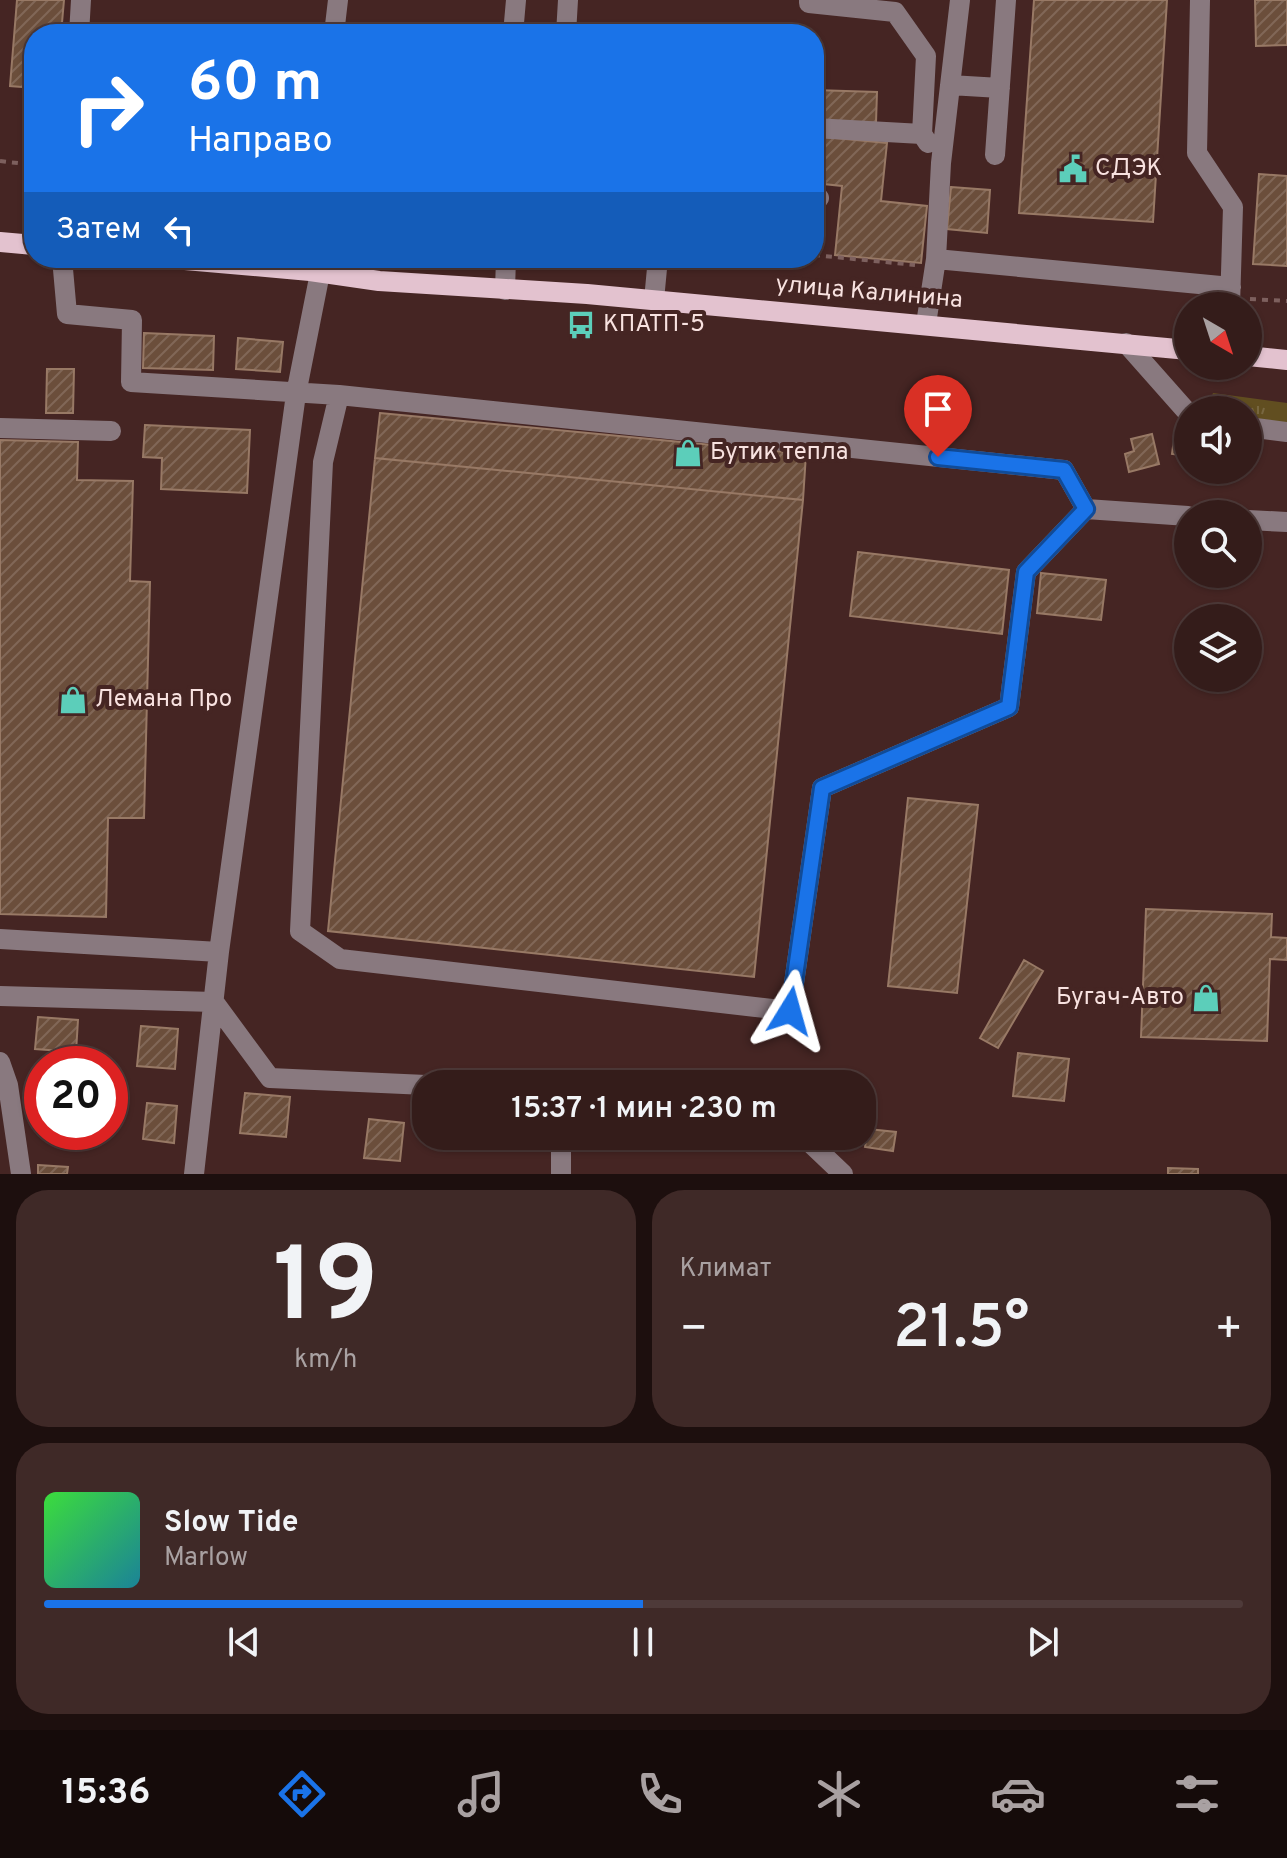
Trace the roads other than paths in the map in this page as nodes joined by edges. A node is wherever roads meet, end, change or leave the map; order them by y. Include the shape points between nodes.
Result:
1 (81, 0) edge
2 (338, 0) edge
3 (516, 0) edge
4 (568, 0) edge
5 (809, 0) edge
6 (960, 0) edge
7 (1006, 0) edge
8 (1200, 0) edge
9 (80, 24) edge
10 (335, 24) edge
11 (514, 24) edge
12 (567, 24) edge
13 (950, 85) junction
14 (1000, 88) junction
15 (824, 129) edge
16 (922, 134) junction
17 (995, 155) dead end
18 (941, 163) junction
19 (0, 242) edge
20 (24, 244) edge
21 (936, 259) junction
22 (63, 268) edge
23 (313, 268) edge
24 (318, 268) edge
25 (506, 268) edge
26 (657, 268) edge
27 (505, 290) junction
28 (1198, 292) edge
29 (1230, 292) edge
30 (654, 300) junction
31 (926, 324) junction
32 (1126, 343) junction
33 (1174, 348) edge
34 (1262, 357) edge
35 (1287, 360) edge
36 (296, 394) junction
37 (339, 395) junction
38 (1174, 397) edge
39 (0, 428) edge
40 (1262, 429) edge
41 (111, 431) dead end
42 (1287, 432) edge
43 (1086, 509) junction
44 (1174, 515) edge
45 (1262, 521) edge
46 (1287, 522) edge
47 (0, 939) edge
48 (219, 952) junction
49 (0, 996) edge
50 (214, 1002) junction
51 (0, 1062) edge
52 (412, 1084) edge
53 (561, 1150) edge
54 (818, 1150) edge
55 (21, 1174) edge
56 (194, 1174) edge
57 (561, 1174) edge
58 (843, 1174) edge

1 - 9 street
2 - 10 street
3 - 11 street
4 - 12 street
5 - 16 street via 895,12 926,56
6 - 13 street
7 - 14 street
8 - 29 street via 1197,153 1233,207
13 - 14 street
13 - 18 street
14 - 17 street
15 - 16 street
16 - 18 street
18 - 21 street
19 - 20 main road
21 - 28 street
21 - 31 street
22 - 36 street via 67,314 132,320 131,382
23 - 36 street
24 - 27 main road, улица Калинина via 379,281
25 - 27 street
26 - 30 street
27 - 30 main road, улица Калинина
30 - 31 main road, улица Калинина
31 - 32 main road, улица Калинина
32 - 33 main road, улица Калинина
32 - 38 street
34 - 35 main road
36 - 37 street
36 - 48 street
37 - 43 street via 1064,470
37 - 43 street via 323,462 300,931 340,959 790,1011 822,788 1009,707 1026,572
39 - 41 street
40 - 42 street
43 - 44 street
45 - 46 street
47 - 48 street
48 - 50 street
49 - 50 street
50 - 52 street via 270,1078
50 - 56 street
51 - 55 street
53 - 57 street
54 - 58 street

